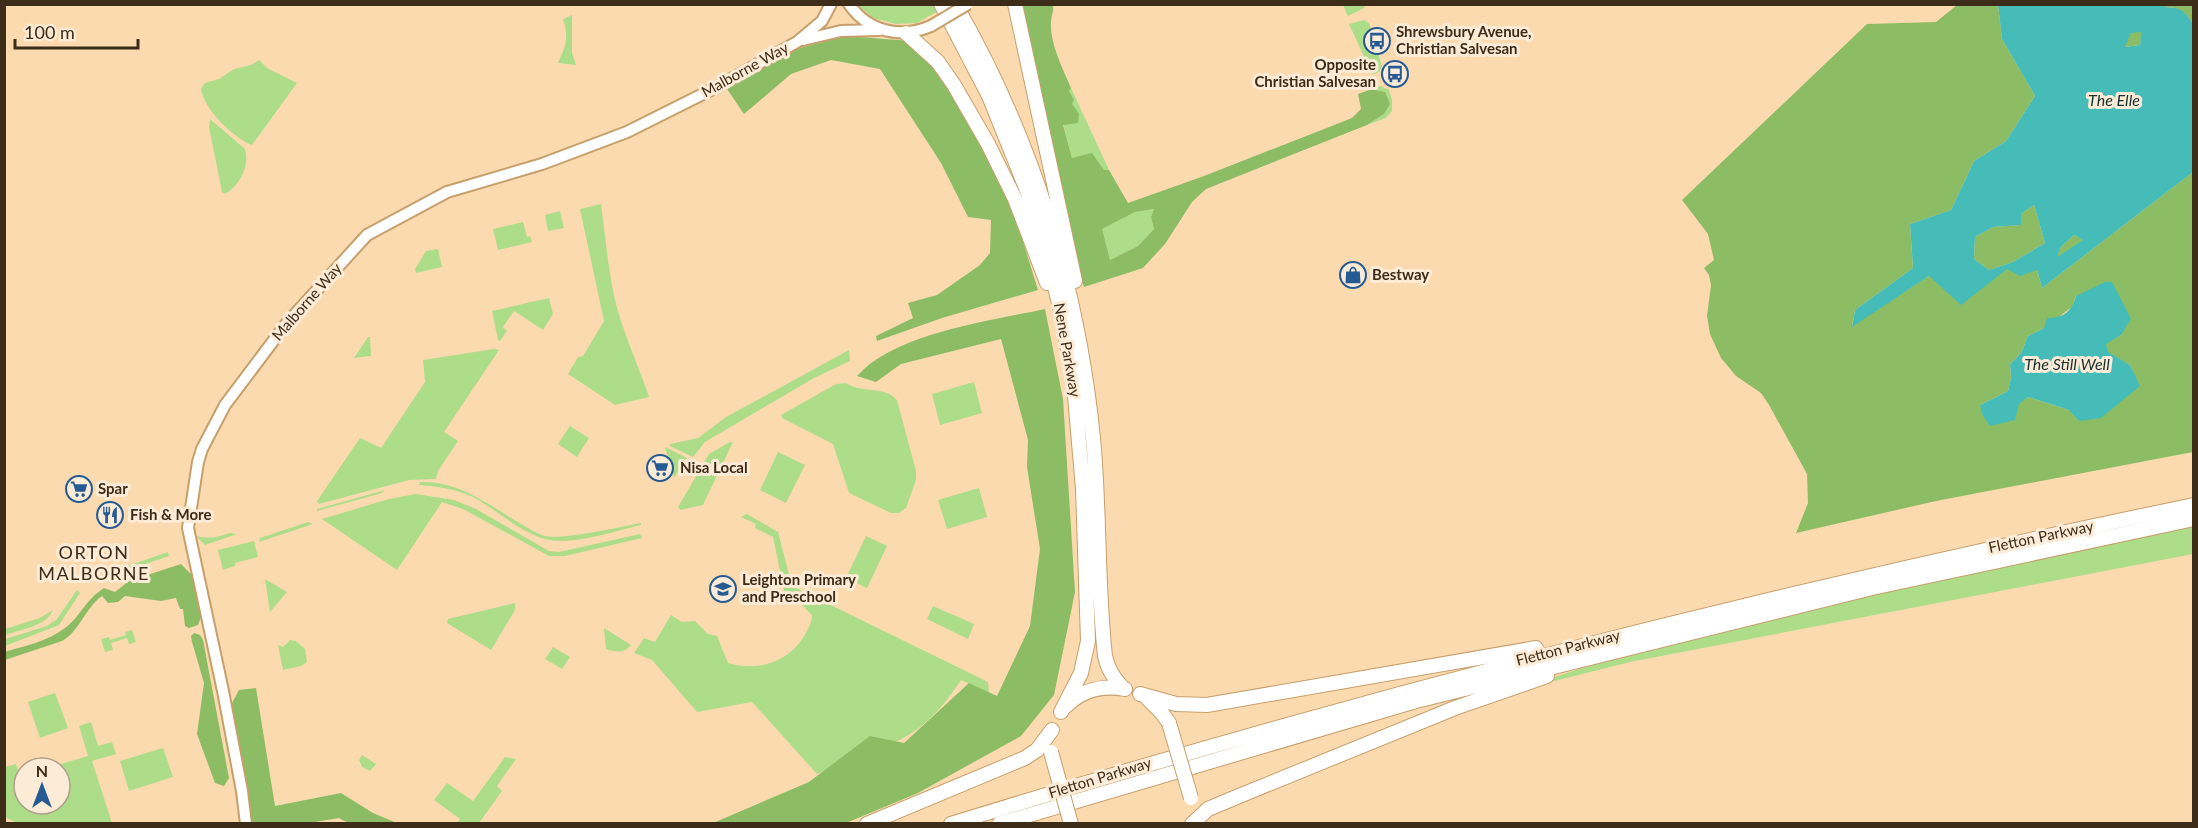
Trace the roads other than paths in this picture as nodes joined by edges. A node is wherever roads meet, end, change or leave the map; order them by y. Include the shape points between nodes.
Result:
1 (831, 4) edge
2 (849, 4) edge
3 (941, 4) edge
4 (955, 4) edge
5 (968, 4) edge
6 (1015, 4) edge
7 (885, 31) junction
8 (906, 33) junction
9 (797, 42) junction
10 (1062, 315) junction
11 (1084, 365) junction
12 (2193, 505) edge
13 (2193, 519) edge
14 (1638, 630) junction
15 (1642, 644) junction
16 (1124, 688) junction
17 (1140, 694) junction
18 (1061, 712) junction
19 (1052, 730) junction
20 (246, 824) edge
21 (867, 824) edge
22 (951, 824) edge
23 (999, 824) edge
24 (1071, 824) edge
25 (1191, 824) edge

1 - 9 street, Malborne Way via 822,21
2 - 7 street via 862,19
3 - 10 highway, Nene Parkway via 989,96 1011,149 1038,226
4 - 11 highway, Nene Parkway via 1001,92 1039,188 1067,283
5 - 8 street, bridge via 931,26
6 - 11 highway via 1081,309
7 - 8 street, Malborne Way
7 - 9 street, Malborne Way via 841,31
8 - 10 highway via 938,62 988,144
9 - 20 street, Malborne Way via 627,132 542,164 447,192 367,235 286,324 225,405 198,462 188,528
10 - 18 highway, Nene Parkway via 1080,432 1088,621 1081,674
11 - 16 highway, Nene Parkway via 1093,441 1105,656 1111,673
12 - 14 highway, Fletton Parkway via 1868,575
13 - 15 highway, Fletton Parkway via 1872,588
14 - 17 highway via 1207,705 1176,704
14 - 22 highway, Fletton Parkway via 1251,734
15 - 23 highway, Fletton Parkway via 1416,701
15 - 25 highway via 1455,708 1208,809
16 - 17 highway
16 - 18 highway via 1089,691
17 - 25 highway, bridge via 1169,723 1191,798
18 - 19 highway, Nene Parkway
19 - 21 highway via 1046,741 1025,758
19 - 24 highway, bridge via 1051,752

